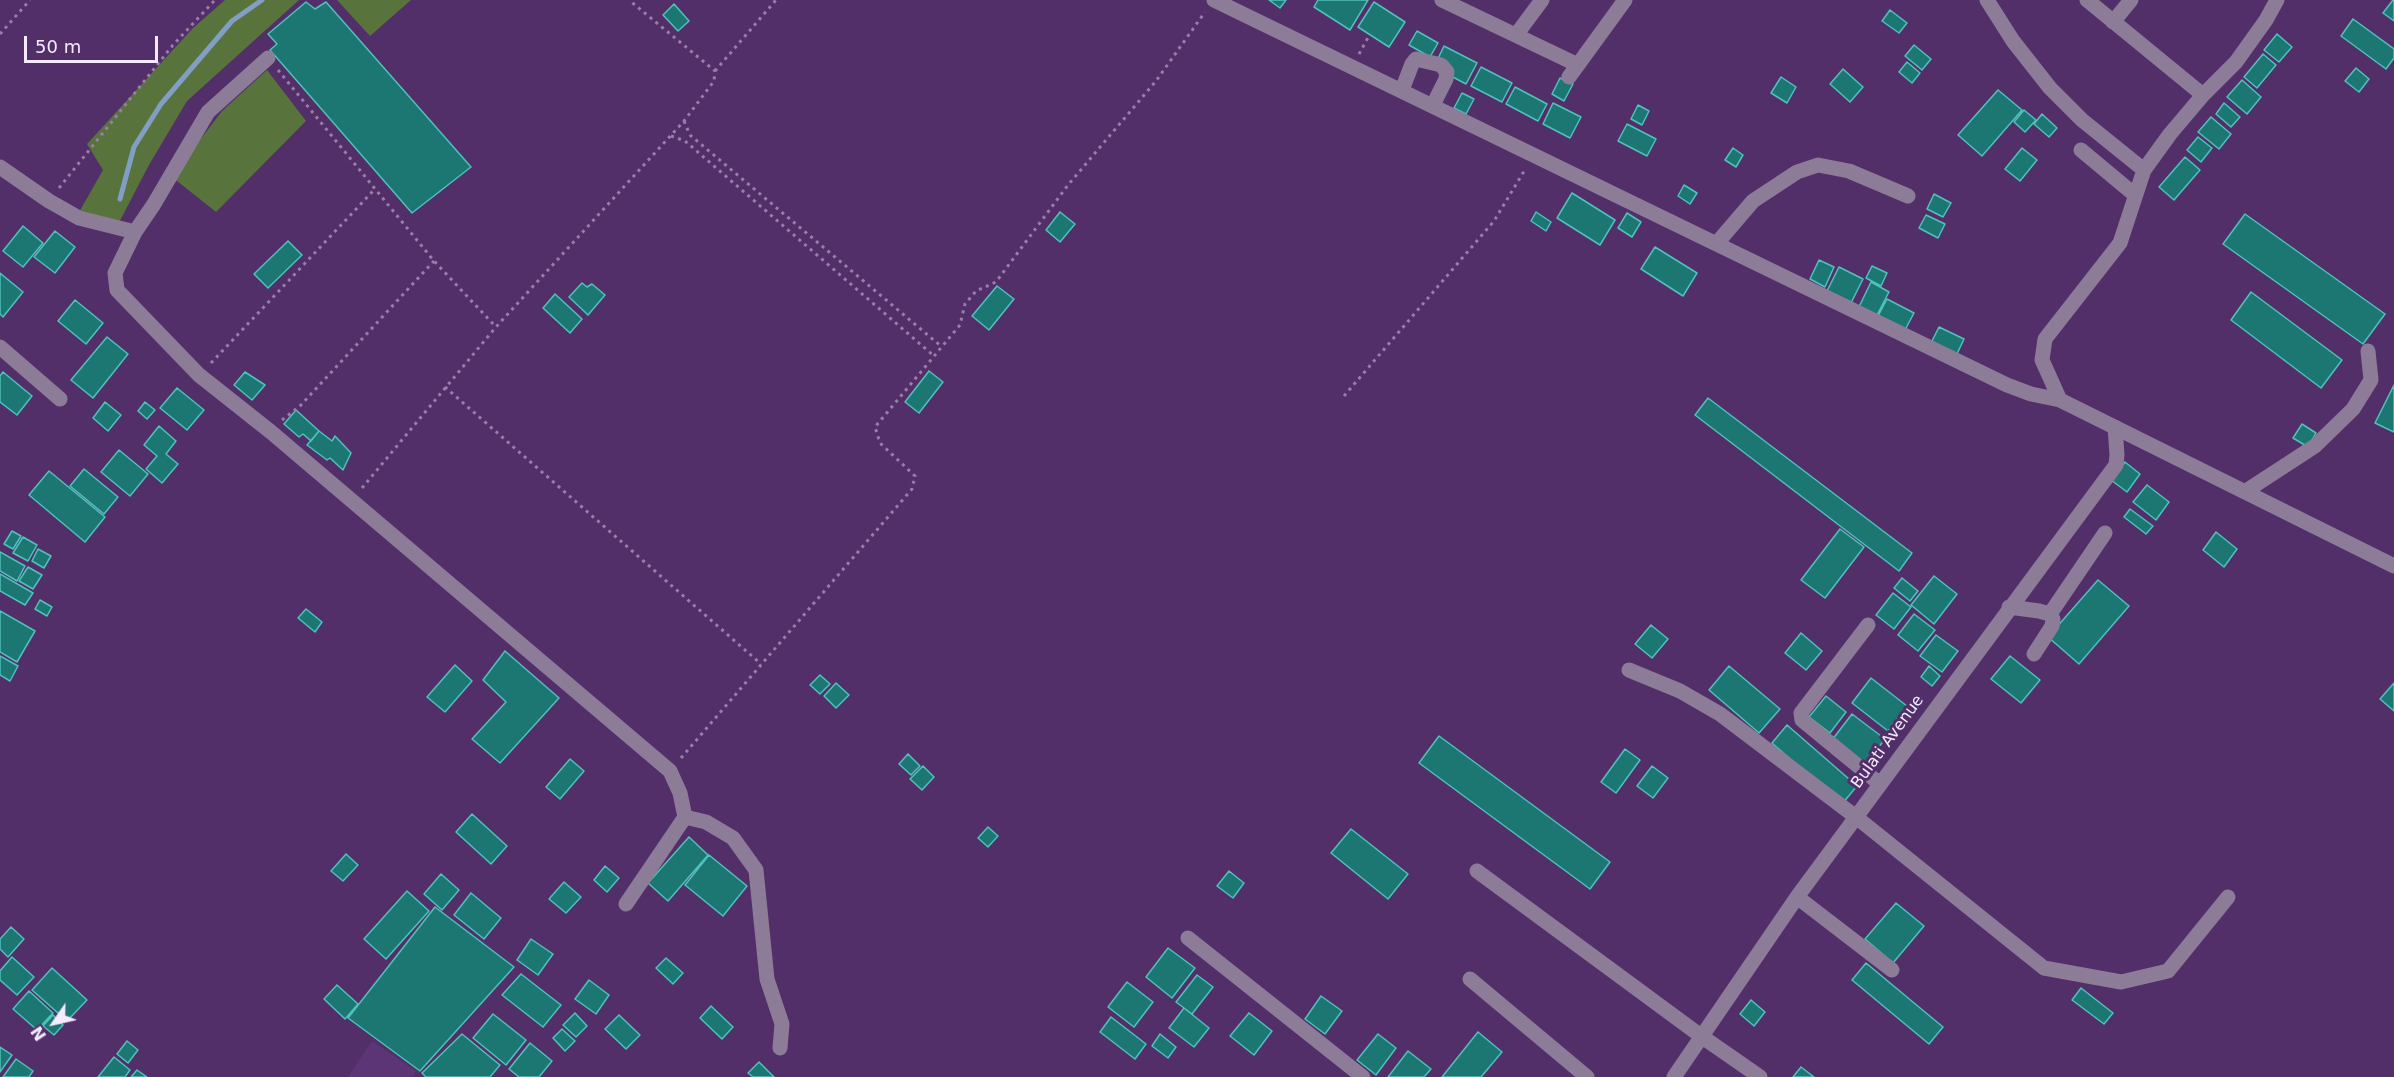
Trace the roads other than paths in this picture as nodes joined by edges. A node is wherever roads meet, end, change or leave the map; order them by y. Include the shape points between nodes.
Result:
1 (1442, 0) edge
2 (1542, 0) edge
3 (1625, 0) edge
4 (1987, 0) edge
5 (2087, 0) edge
6 (2131, 0) edge
7 (2277, 0) edge
8 (1459, 3) edge
9 (1211, 4) edge
10 (2113, 22) junction
11 (1516, 35) junction
12 (268, 58) road end
13 (1402, 90) junction
14 (2203, 95) junction
15 (1433, 105) junction
16 (2081, 150) dead end
17 (0, 167) edge
18 (2144, 170) junction
19 (2135, 195) junction
20 (1908, 196) dead end
21 (135, 232) junction
22 (1717, 243) junction
23 (0, 347) edge
24 (2368, 351) dead end
25 (60, 399) dead end
26 (2060, 400) junction
27 (2115, 427) junction
28 (2246, 491) junction
29 (2105, 533) dead end
30 (2394, 566) edge
31 (2009, 607) junction
32 (2050, 614) junction
33 (1868, 625) dead end
34 (2034, 654) dead end
35 (1629, 670) dead end
36 (1880, 784) junction
37 (685, 817) junction
38 (1856, 817) junction
39 (1477, 871) dead end
40 (1797, 897) junction
41 (2228, 897) dead end
42 (626, 904) dead end
43 (1188, 938) dead end
44 (1892, 970) dead end
45 (1470, 979) dead end
46 (1701, 1036) junction
47 (780, 1048) dead end
48 (1363, 1077) edge
49 (1587, 1077) edge
50 (1674, 1077) edge
51 (1760, 1077) edge

1 - 8 street
2 - 11 street
3 - 11 street via 1573,71
4 - 18 street via 2050,88 2082,120
5 - 10 street
6 - 10 street
7 - 14 street via 2236,62
8 - 11 street
9 - 13 street
10 - 14 street
12 - 21 street via 208,112
13 - 15 street
13 - 15 street via 1416,60 1441,65 1447,72 1446,79
14 - 18 street
15 - 22 street
16 - 19 street
17 - 21 street via 79,218
18 - 19 street
19 - 26 street via 2120,243 2045,339 2042,360
20 - 22 street via 1849,171 1818,165 1797,172 1753,201
21 - 37 street via 115,273 117,290 200,375 670,771
22 - 26 street via 2007,385
23 - 25 street
24 - 28 street via 2371,380 2353,409 2315,446
26 - 27 street
27 - 28 street
27 - 31 street, Bulati Avenue via 2116,465
28 - 30 street
29 - 32 street
31 - 32 street
31 - 36 street, Bulati Avenue
32 - 34 street via 2052,626
33 - 36 street via 1801,713 1802,720
35 - 38 street via 1680,691 1720,714
36 - 38 street, Bulati Avenue
37 - 42 street
37 - 47 street via 706,822 733,838 756,870 767,978 782,1024
38 - 40 street, Bulati Avenue
38 - 41 street via 2044,968 2066,974 2121,982 2168,972
39 - 46 street
40 - 44 street
40 - 46 street, Bulati Avenue
43 - 48 street
45 - 49 street
46 - 50 street, Bulati Avenue
46 - 51 street

